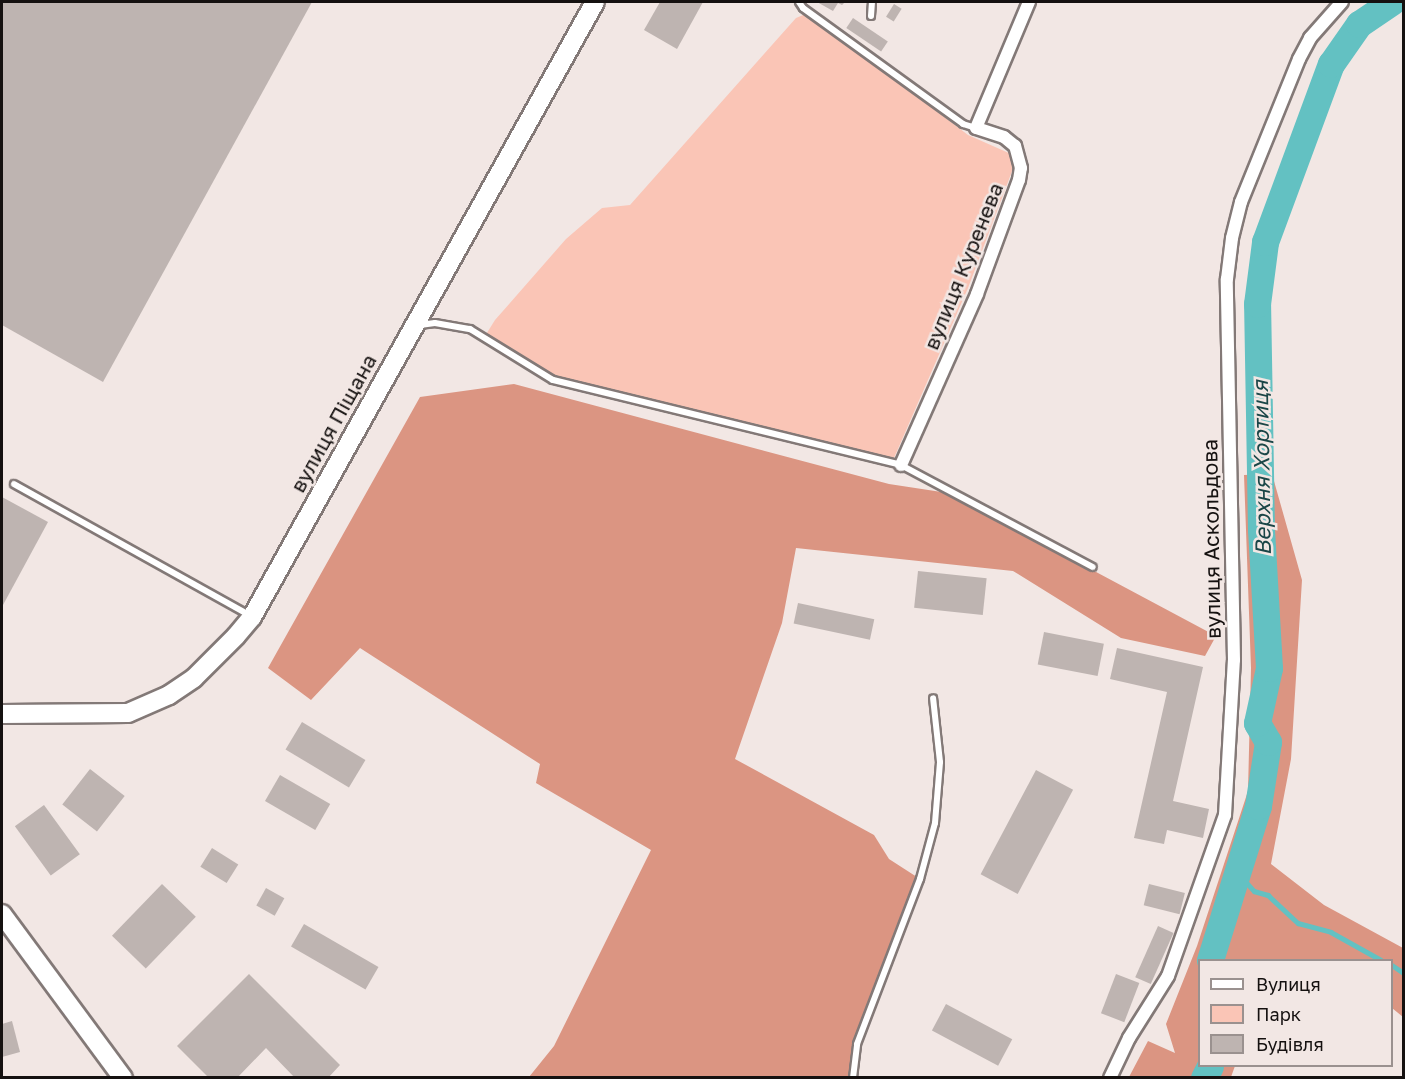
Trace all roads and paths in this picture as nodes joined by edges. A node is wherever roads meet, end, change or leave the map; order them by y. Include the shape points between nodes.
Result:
1 (595, 2) edge
2 (799, 2) edge
3 (872, 2) edge
4 (1029, 2) edge
5 (1342, 2) edge
6 (871, 16) dead end
7 (976, 128) junction
8 (413, 326) junction
9 (901, 465) junction
10 (14, 484) dead end
11 (1093, 567) dead end
12 (252, 617) junction
13 (933, 698) dead end
14 (2, 714) edge
15 (2, 914) edge
16 (119, 1076) edge
17 (853, 1077) edge
18 (1110, 1077) edge

1 - 8 street, вулиця Піщана
2 - 7 lane via 802,8 963,124
3 - 6 lane
4 - 7 street
5 - 18 street, вулиця Аскольдова via 1310,38 1299,59 1241,202 1232,238 1227,303 1234,660 1225,815 1168,976
7 - 9 street, вулиця Куренева via 1004,137 1015,146 1021,168 1019,180 977,294
8 - 9 lane via 435,323 470,329 553,380
8 - 12 street, вулиця Піщана
9 - 11 lane
10 - 12 lane
12 - 14 street, вулиця Піщана via 194,678 169,695 128,713
13 - 17 lane via 940,762 935,823 920,879 857,1044
15 - 16 street

